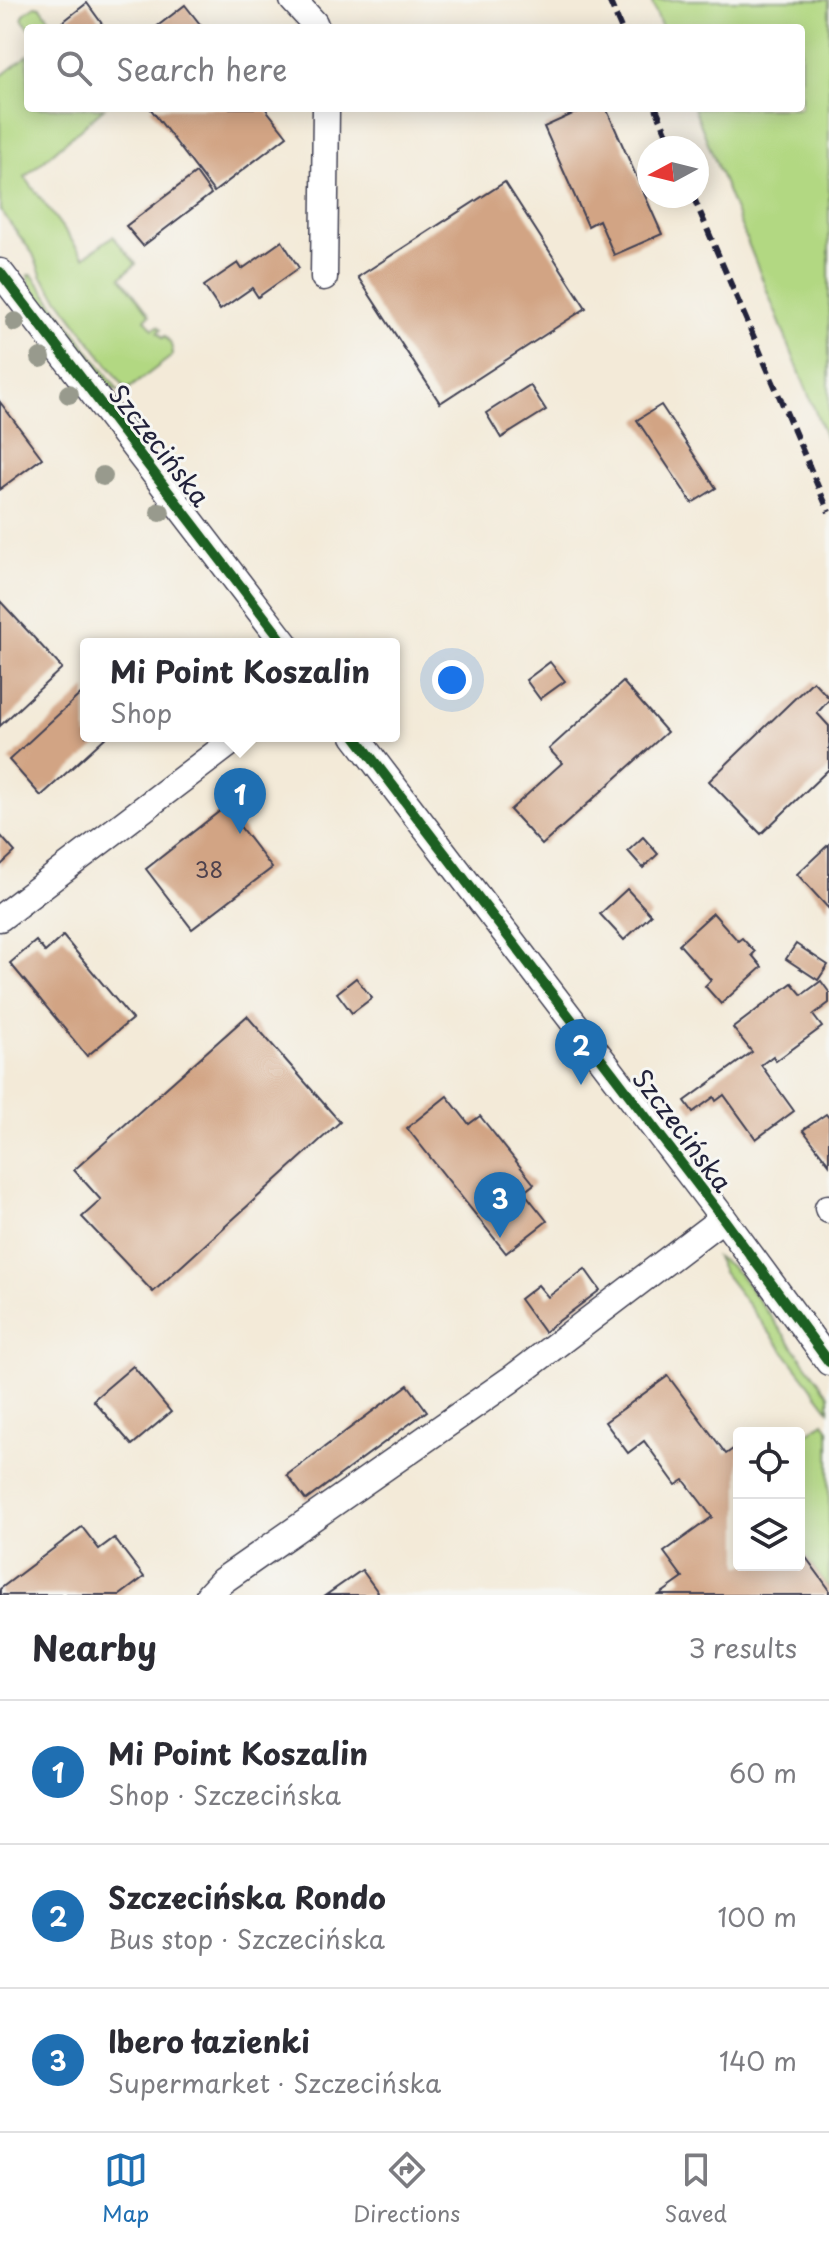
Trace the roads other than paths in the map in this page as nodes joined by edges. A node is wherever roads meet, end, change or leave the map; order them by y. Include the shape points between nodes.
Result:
1 (293, 0) edge
2 (314, 24) edge
3 (326, 112) edge
4 (0, 272) edge
5 (324, 277) dead end
6 (280, 638) edge
7 (231, 742) edge
8 (360, 742) edge
9 (0, 918) edge
10 (723, 1218) junction
11 (825, 1347) edge
12 (209, 1595) edge

1 - 2 street
3 - 5 street
4 - 6 street, Szczecińska
7 - 9 street
8 - 10 street, Szczecińska
10 - 11 street, Szczecińska
10 - 12 street via 510,1380

